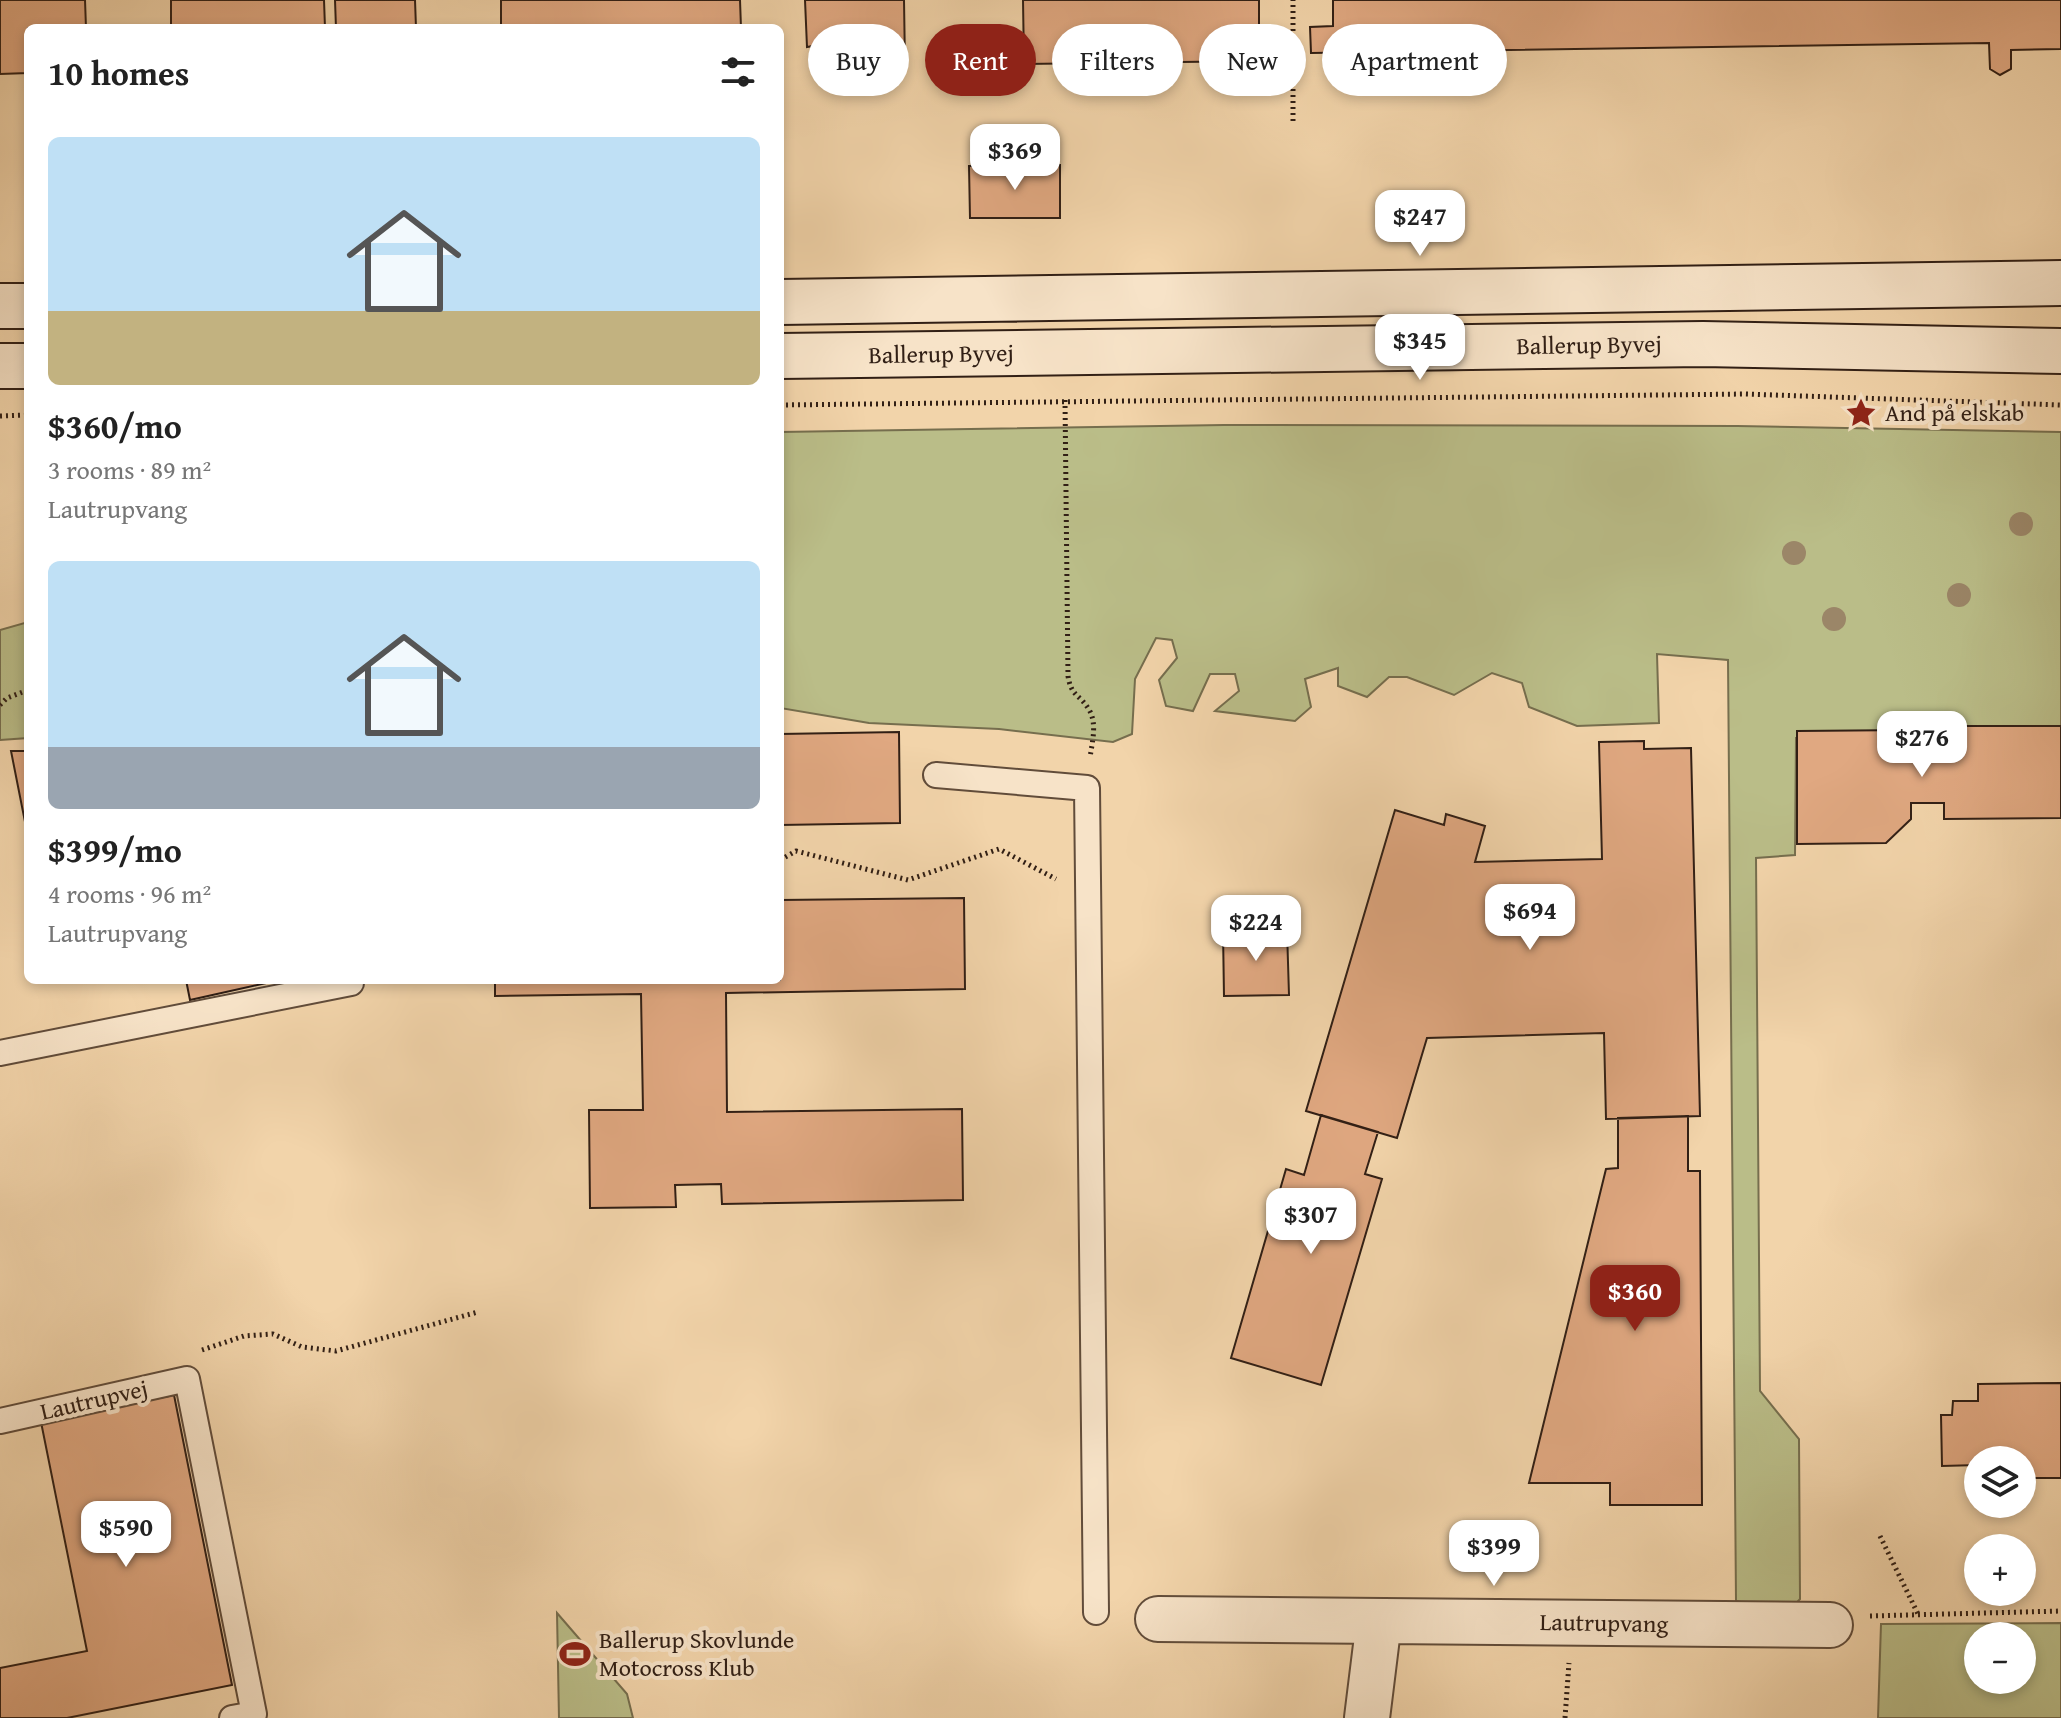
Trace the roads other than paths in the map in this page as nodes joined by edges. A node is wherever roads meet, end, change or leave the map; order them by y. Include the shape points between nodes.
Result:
1 (2061, 283) edge
2 (784, 302) edge
3 (0, 306) edge
4 (24, 306) edge
5 (2061, 351) edge
6 (784, 356) edge
7 (0, 366) edge
8 (24, 366) edge
9 (936, 775) dead end
10 (346, 984) edge
11 (0, 1053) edge
12 (0, 1421) edge
13 (1096, 1612) dead end
14 (1158, 1619) dead end
15 (1379, 1621) junction
16 (1845, 1621) road end
17 (232, 1718) edge
18 (1367, 1718) edge

1 - 2 main road
3 - 4 main road
5 - 6 main road, Ballerup Byvej via 1703,344
7 - 8 main road
9 - 13 lane via 1087,788
10 - 11 lane
12 - 17 lane, Lautrupvej via 187,1379 254,1714
14 - 15 main road, Lautrupvang
15 - 16 main road, Lautrupvang
15 - 18 main road

